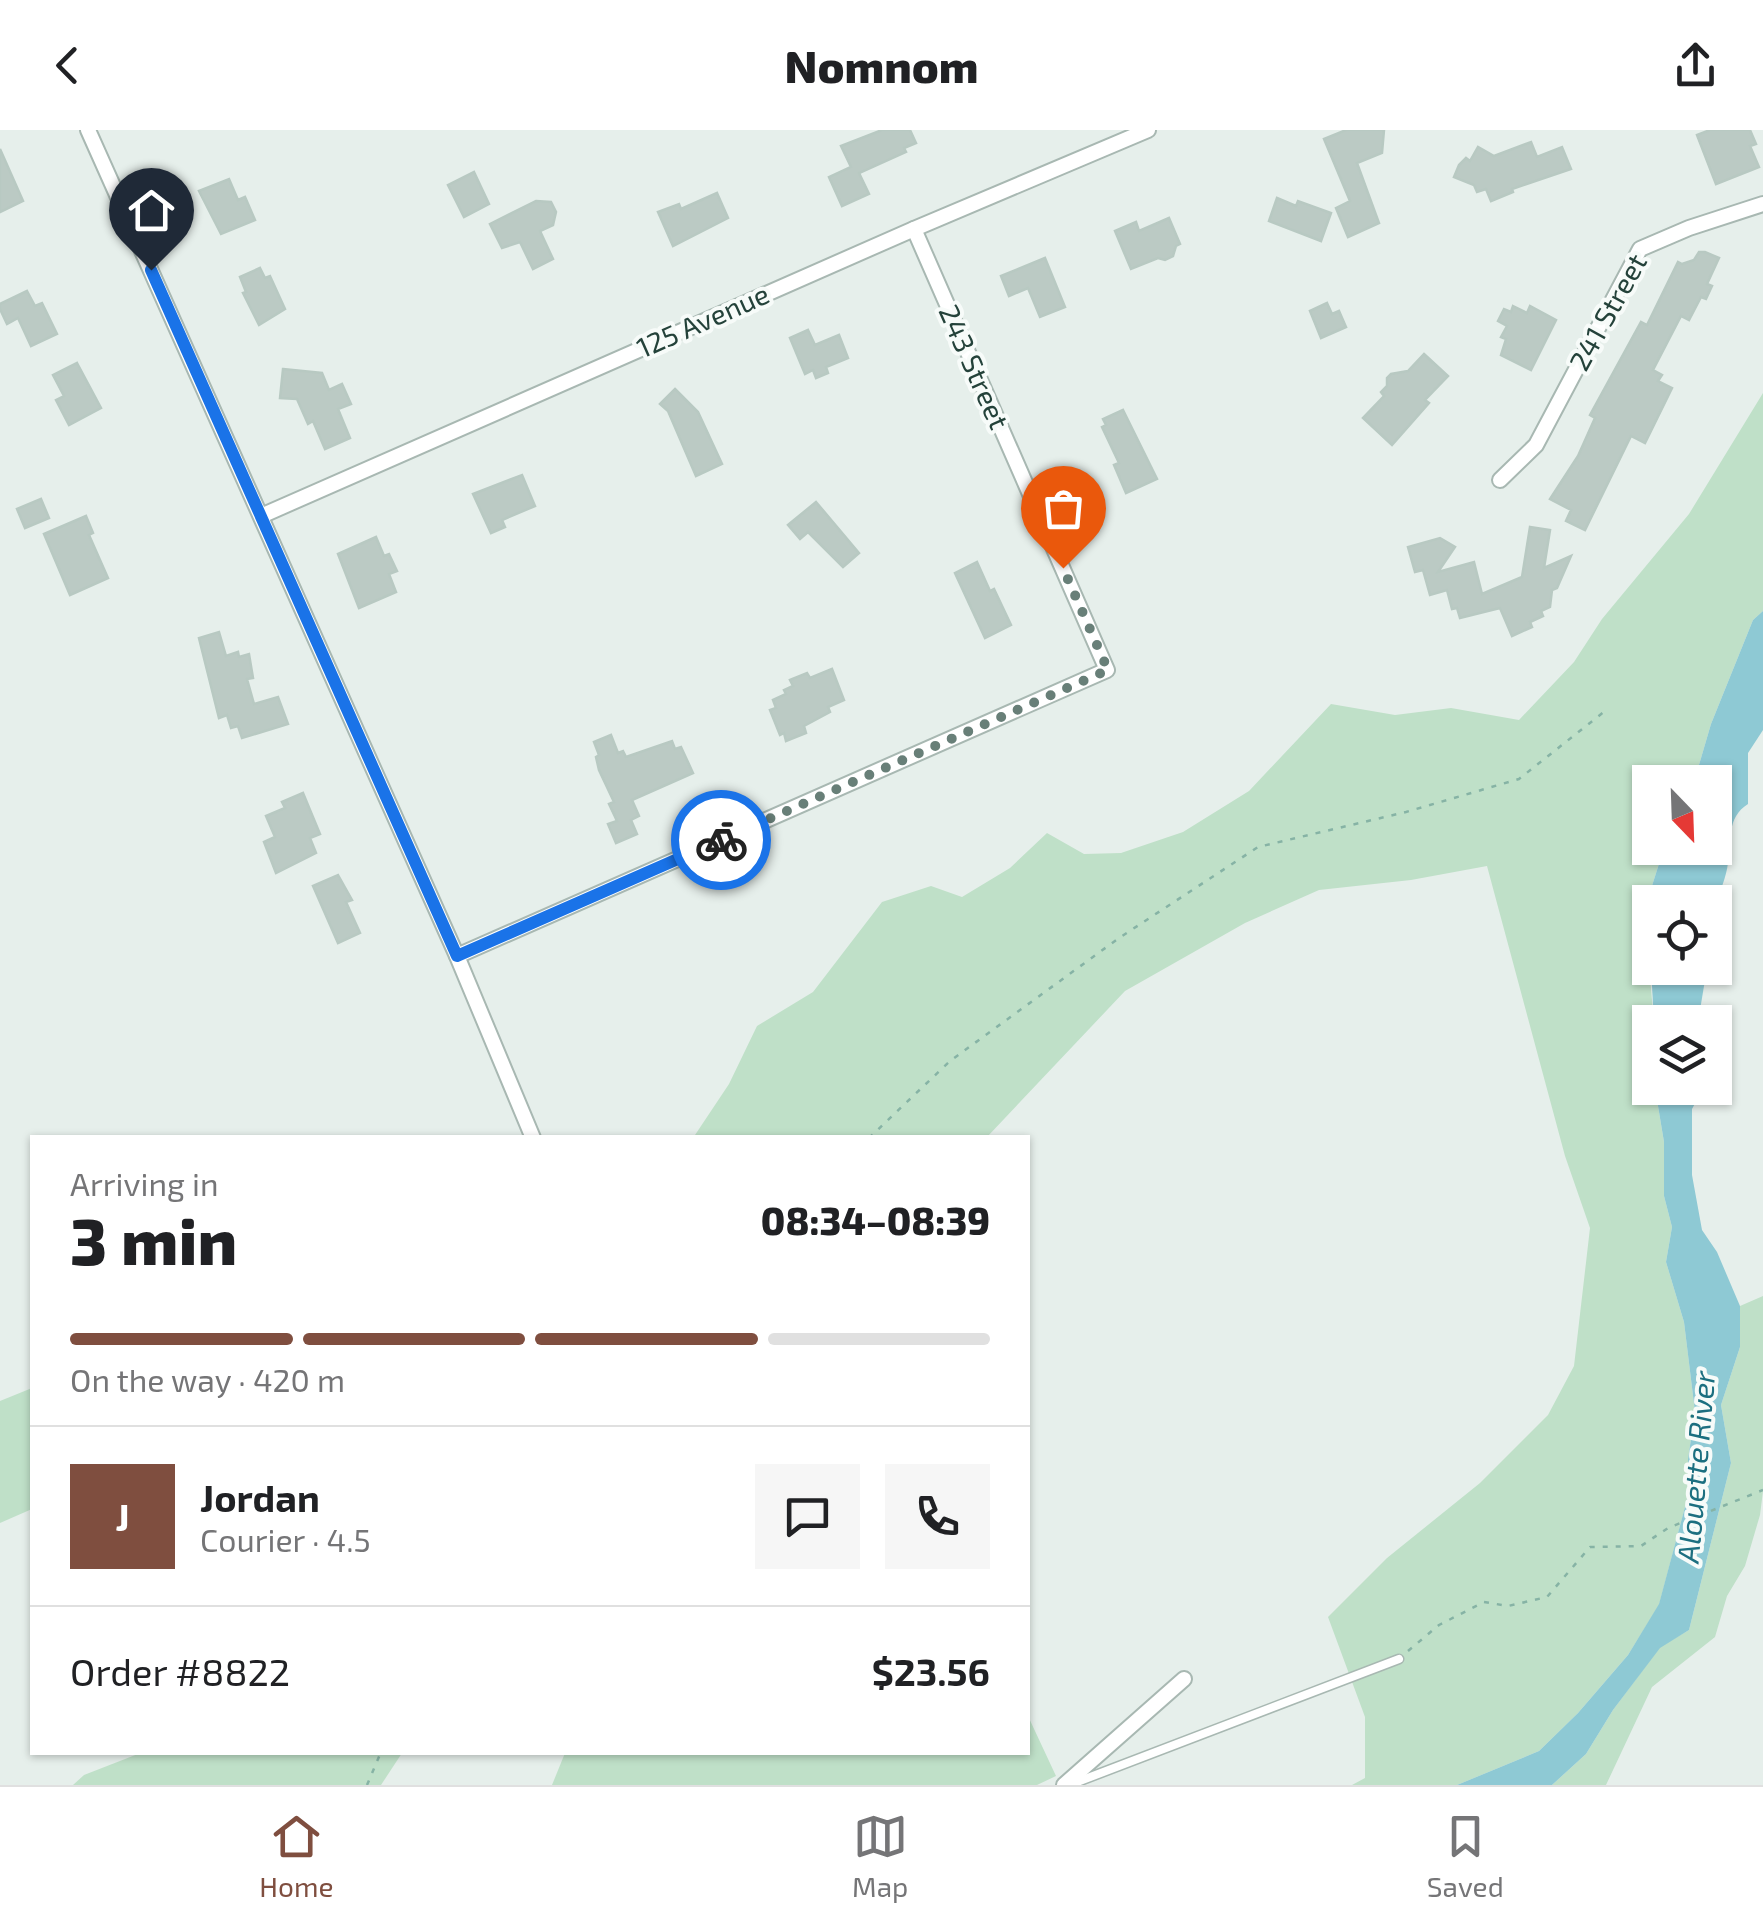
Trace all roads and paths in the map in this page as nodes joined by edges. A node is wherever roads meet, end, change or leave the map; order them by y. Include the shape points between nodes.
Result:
1 (88, 130) edge
2 (1148, 130) edge
3 (1763, 204) edge
4 (914, 229) junction
5 (1500, 480) dead end
6 (260, 516) junction
7 (1605, 710) dead end
8 (457, 956) junction
9 (532, 1135) edge
10 (872, 1135) edge
11 (1763, 1490) edge
12 (1399, 1659) joint
13 (1184, 1679) dead end
14 (379, 1755) edge
15 (368, 1785) edge
16 (1066, 1785) edge

1 - 6 street
2 - 4 street, 125 Avenue
3 - 5 street, 241 Street via 1640,249 1536,445
4 - 6 street, 125 Avenue
4 - 8 street, 243 Street via 1108,670
6 - 8 street
7 - 10 path via 1519,778 1258,848 1119,938 950,1061
8 - 9 street
11 - 12 path via 1668,1528 1641,1546 1590,1548 1547,1597 1508,1606 1484,1602 1438,1625
12 - 16 lane
13 - 16 street
14 - 15 path

